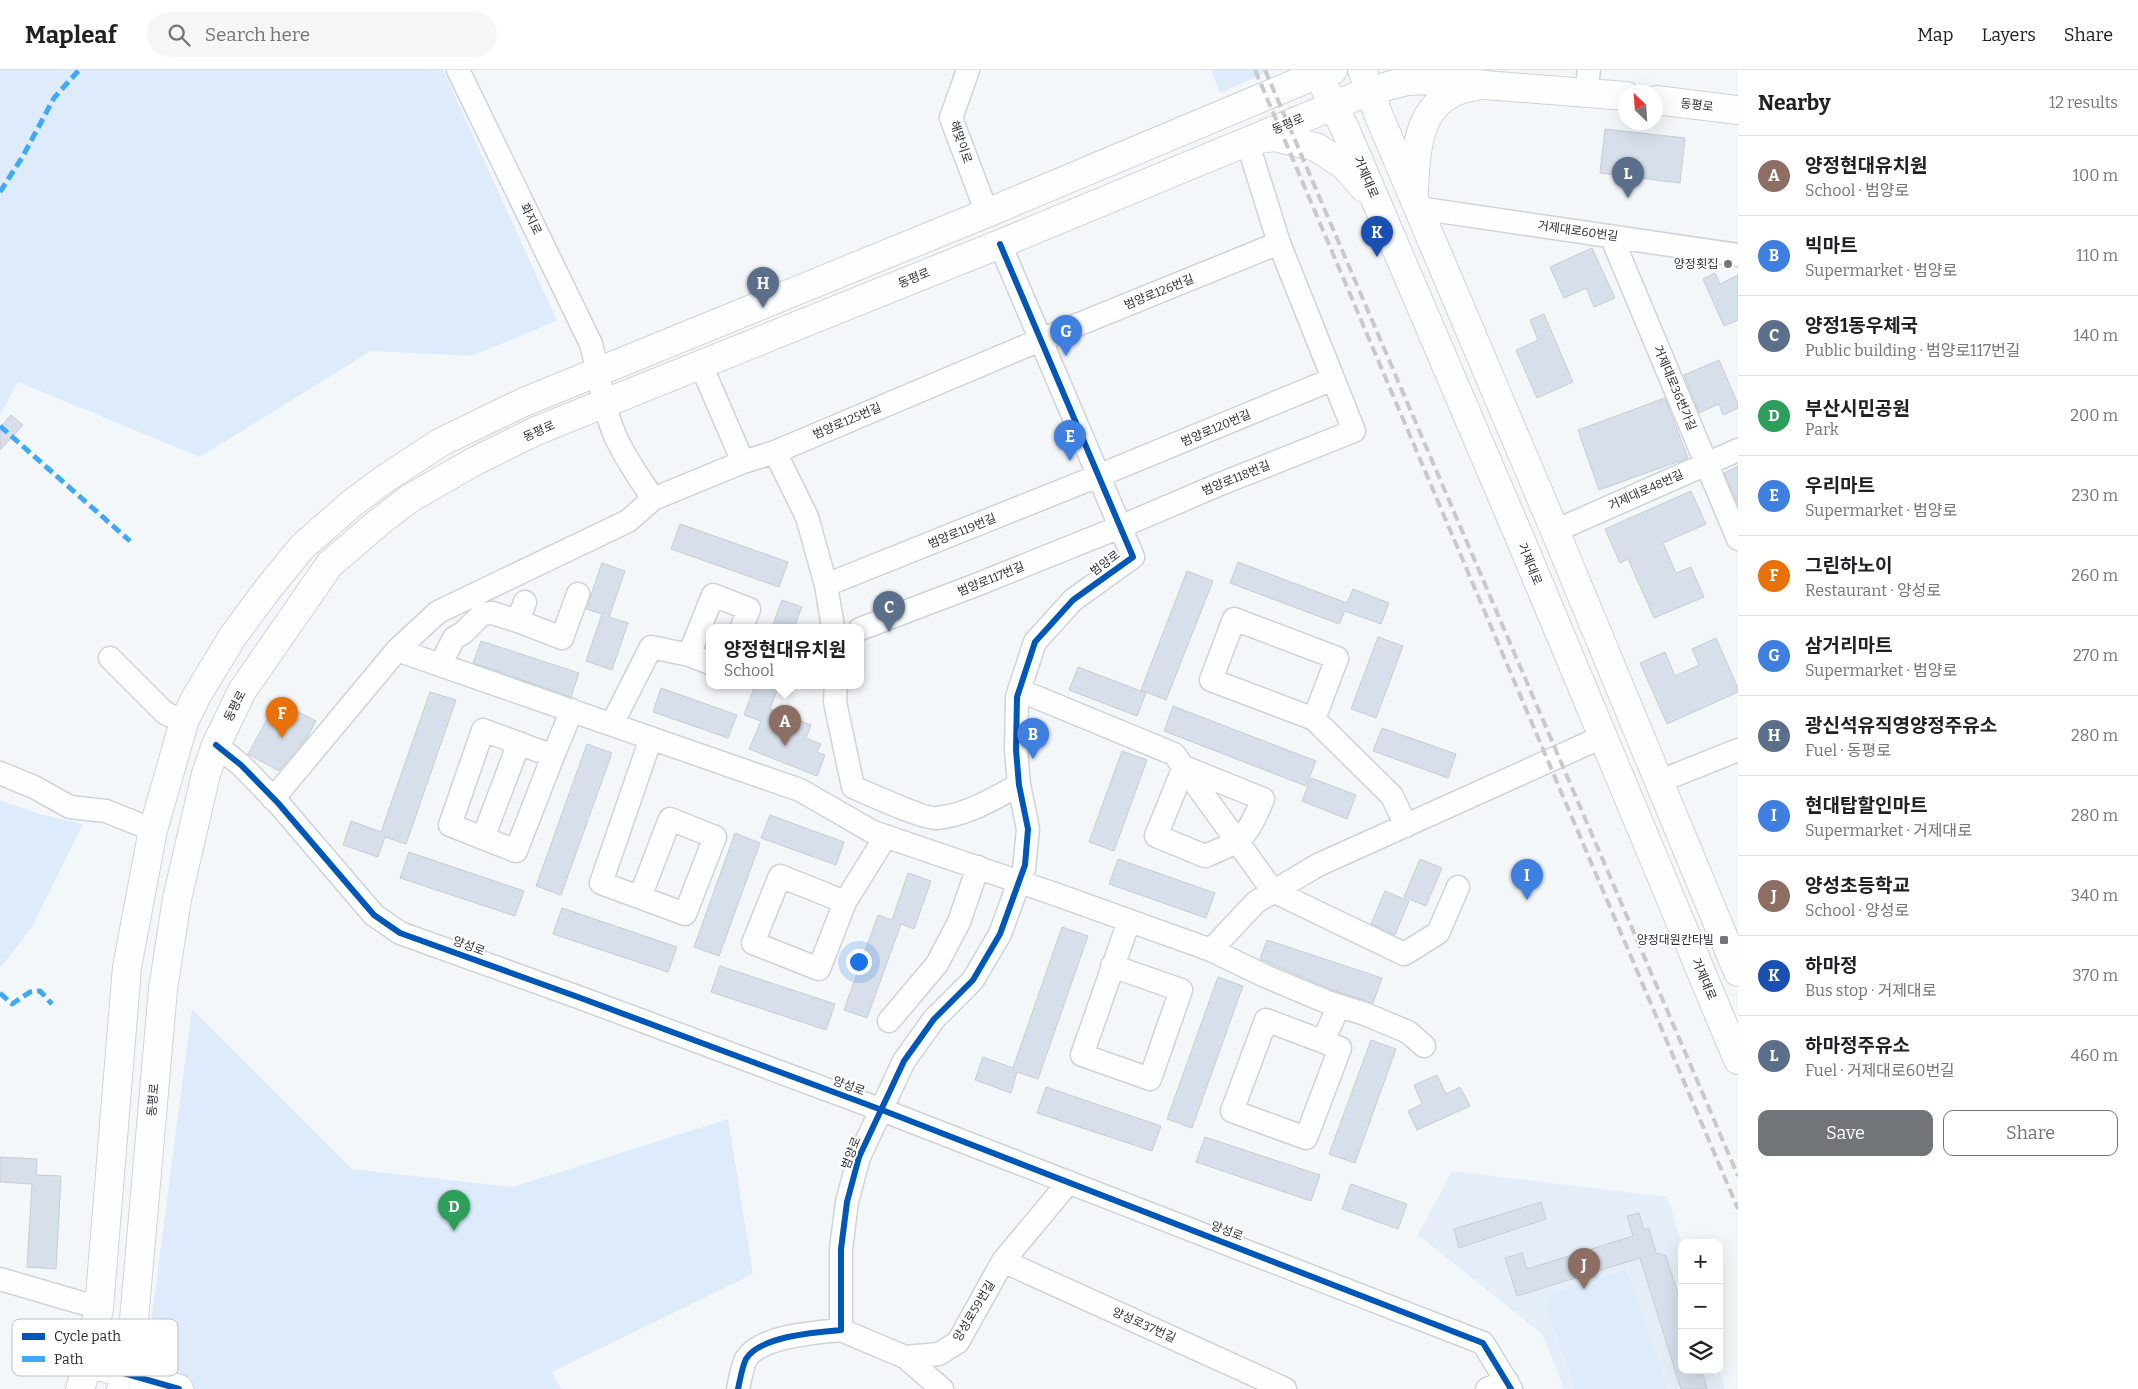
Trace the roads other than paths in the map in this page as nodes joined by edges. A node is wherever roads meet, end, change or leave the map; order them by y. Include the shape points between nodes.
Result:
1 (458, 70) edge
2 (968, 70) edge
3 (1322, 71) edge
4 (1496, 77) edge
5 (1365, 80) edge
6 (1588, 81) edge
7 (1618, 93) edge
8 (1663, 101) edge
9 (1334, 104) junction
10 (1738, 110) edge
11 (1248, 141) junction
12 (1376, 202) junction
13 (1416, 203) junction
14 (987, 213) junction
15 (1611, 236) junction
16 (1000, 244) junction
17 (1279, 244) junction
18 (1738, 255) edge
19 (1040, 340) junction
20 (701, 365) junction
21 (598, 371) junction
22 (1333, 379) junction
23 (604, 403) junction
24 (1738, 450) edge
25 (774, 452) junction
26 (743, 462) junction
27 (1706, 464) junction
28 (1098, 476) junction
29 (653, 499) junction
30 (1120, 527) junction
31 (1555, 531) junction
32 (1738, 539) edge
33 (826, 586) junction
34 (578, 594) dead end
35 (707, 624) edge
36 (743, 624) edge
37 (832, 624) edge
38 (706, 627) edge
39 (864, 627) edge
40 (397, 650) junction
41 (110, 658) dead end
42 (700, 659) edge
43 (440, 665) junction
44 (1019, 690) junction
45 (836, 693) edge
46 (572, 710) junction
47 (1314, 719) junction
48 (184, 722) junction
49 (612, 724) junction
50 (1602, 737) junction
51 (651, 738) junction
52 (519, 743) junction
53 (216, 745) junction
54 (1738, 750) edge
55 (553, 756) junction
56 (1184, 767) junction
57 (0, 774) edge
58 (1658, 782) junction
59 (1019, 784) junction
60 (854, 786) junction
61 (273, 799) junction
62 (842, 813) junction
63 (1406, 826) junction
64 (153, 830) junction
65 (886, 836) junction
66 (483, 838) junction
67 (1238, 842) junction
68 (978, 867) junction
69 (1024, 869) dead end
70 (1458, 887) dead end
71 (1273, 891) junction
72 (1015, 894) dead end
73 (640, 896) dead end
74 (845, 902) junction
75 (1129, 921) junction
76 (1211, 950) junction
77 (1112, 966) junction
78 (1738, 972) edge
79 (1339, 1006) junction
80 (889, 1021) dead end
81 (1323, 1041) junction
82 (1424, 1046) dead end
83 (1738, 1060) edge
84 (882, 1110) junction
85 (1069, 1182) junction
86 (1003, 1261) junction
87 (0, 1279) edge
88 (99, 1308) junction
89 (97, 1319) edge
90 (134, 1319) edge
91 (841, 1330) junction
92 (905, 1357) junction
93 (84, 1376) edge
94 (113, 1376) edge
95 (124, 1382) edge
96 (1502, 1386) edge
97 (80, 1389) edge
98 (179, 1389) edge
99 (738, 1389) edge
100 (942, 1389) edge
101 (1285, 1389) edge

1 - 21 street, 화지로 via 591,344
2 - 14 street, 해맞이로 via 951,118
3 - 9 main road, 거제대로
3 - 14 main road
4 - 5 main road, 동평로 via 1460,81
4 - 6 main road, 동평로
4 - 13 main road via 1454,92 1435,105 1419,136 1415,156
5 - 9 main road, 동평로
5 - 13 main road
6 - 7 main road, 동평로
8 - 10 main road, 동평로
9 - 11 main road, 동평로
9 - 12 main road, 거제대로
11 - 12 main road via 1274,137 1316,147 1345,166
11 - 16 main road, 동평로
11 - 17 street
12 - 50 main road, 거제대로
13 - 15 street, 거제대로60번길
13 - 31 main road
14 - 21 main road
15 - 18 street, 거제대로60번길
15 - 27 street, 거제대로36번가길
16 - 19 street, 범양로
16 - 20 main road, 동평로
17 - 19 street, 범양로126번길
17 - 22 street
19 - 25 street, 범양로125번길
19 - 28 street, 범양로
20 - 23 main road, 동평로
20 - 26 street
21 - 23 street, 화지로
21 - 48 main road via 441,442 351,504 302,547 267,590 214,666
22 - 28 street, 범양로120번길
22 - 30 street, 범양로118번길 via 1354,431
23 - 29 street, 화지로 via 614,435
23 - 53 main road, 동평로 via 475,461 409,499 330,564 242,690
24 - 27 street, 거제대로48번길
25 - 26 street, 범양로125번길
25 - 33 street via 807,517
26 - 29 street, 범양로125번길
27 - 31 street, 거제대로48번길
27 - 32 street, 거제대로36번가길
28 - 30 street, 범양로
28 - 33 street, 범양로119번길
29 - 40 street, 범양로125번길 via 628,521 438,612
30 - 39 street, 범양로117번길
30 - 44 street, 범양로 via 1133,557 1073,600 1036,642
31 - 58 main road
33 - 37 street
34 - 43 street via 562,638 521,612 482,614 454,638
35 - 36 street via 712,595 749,609
38 - 42 street
40 - 43 street
40 - 61 street, 범양로125번길
41 - 48 street via 164,713
42 - 49 street via 651,647
43 - 46 street
44 - 56 street via 1174,754
44 - 59 street, 범양로 via 1016,750
45 - 60 street
46 - 49 street
46 - 55 street
47 - 47 street via 1337,658 1234,619 1211,680
47 - 63 street via 1392,796
48 - 64 main road
49 - 51 street
50 - 63 street
50 - 83 main road, 거제대로
51 - 62 street via 800,790
51 - 73 street via 601,883
52 - 55 street
52 - 66 street
52 - 66 street via 484,730 450,825
53 - 61 street, 양성로
53 - 90 main road, 동평로 via 206,774 177,899 163,989
54 - 58 street
55 - 66 street via 516,851
56 - 67 street
56 - 67 street via 1263,799 1252,825
56 - 67 street via 1156,836 1205,856
57 - 64 street via 34,787 70,807 106,811
58 - 78 main road
59 - 60 street via 974,809 935,819
59 - 69 street, 범양로 via 1028,829
60 - 62 street
61 - 84 street, 양성로 via 374,915 400,933
62 - 65 street
63 - 71 street via 1318,865
64 - 88 main road via 127,967
65 - 68 street
65 - 74 street
67 - 71 street
68 - 75 street
68 - 80 street via 959,922 937,964
70 - 71 street via 1438,933 1404,954
71 - 76 street via 1256,902
72 - 84 street, 범양로 via 1000,934 973,980 934,1019 909,1054
74 - 74 street via 780,876 754,943 819,969
75 - 76 street
75 - 77 street
76 - 79 street
77 - 77 street via 1082,1055 1150,1079 1181,990
79 - 81 street
79 - 82 street via 1408,1032
81 - 81 street via 1266,1020 1232,1111 1306,1138 1340,1048
84 - 85 street, 양성로
84 - 91 street, 범양로 via 859,1157 847,1202 841,1249
85 - 86 street, 양성로59번길
85 - 96 street, 양성로 via 1483,1343
86 - 92 street, 양성로59번길 via 958,1342 939,1354
86 - 101 street, 양성로37번길
87 - 88 street
88 - 89 main road
91 - 92 street, 양성로59번길
91 - 99 street via 806,1333 765,1344 746,1358
92 - 100 street
93 - 97 main road
94 - 95 main road
95 - 98 main road

